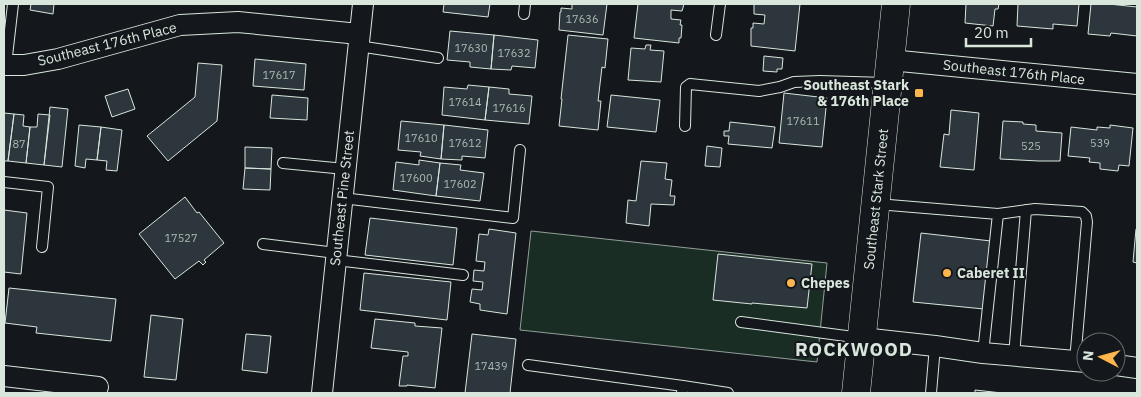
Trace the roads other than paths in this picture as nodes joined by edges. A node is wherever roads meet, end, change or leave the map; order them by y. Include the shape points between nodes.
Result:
1 (13, 4) edge
2 (362, 4) edge
3 (720, 4) edge
4 (896, 4) edge
5 (716, 36) dead end
6 (359, 40) junction
7 (438, 58) dead end
8 (5, 65) edge
9 (889, 72) junction
10 (1137, 84) edge
11 (685, 126) dead end
12 (520, 150) dead end
13 (283, 164) dead end
14 (345, 169) junction
15 (4, 182) edge
16 (342, 198) junction
17 (876, 203) junction
18 (1026, 210) junction
19 (998, 214) junction
20 (263, 244) dead end
21 (42, 247) dead end
22 (336, 257) junction
23 (463, 275) dead end
24 (741, 322) dead end
25 (1082, 332) edge
26 (862, 338) junction
27 (936, 346) junction
28 (983, 353) junction
29 (1014, 356) junction
30 (1076, 362) edge
31 (528, 365) dead end
32 (4, 376) edge
33 (98, 387) dead end
34 (683, 390) edge
35 (322, 393) edge
36 (728, 393) edge
37 (856, 393) edge
38 (931, 393) edge

1 - 8 lane
2 - 6 street, Southeast Pine Street
3 - 5 lane
4 - 9 main road, Southeast Stark Street
6 - 7 lane
6 - 8 street, Southeast 176th Place via 238,22 180,25 58,60
6 - 14 street, Southeast Pine Street
9 - 10 street, Southeast 176th Place
9 - 11 lane via 794,82 759,91 690,84 686,86
9 - 17 main road, Southeast Stark Street
12 - 16 lane via 513,218
13 - 14 lane
14 - 16 street, Southeast Pine Street
15 - 21 lane via 48,187
16 - 22 street, Southeast Pine Street
17 - 19 lane
17 - 26 main road, Southeast Stark Street
18 - 19 lane
18 - 25 lane via 1082,212 1086,216
18 - 29 lane
19 - 28 lane
20 - 22 lane
22 - 23 lane
22 - 35 street, Southeast Pine Street
24 - 26 lane
26 - 27 street
26 - 37 main road, Southeast Stark Street
27 - 28 street
27 - 38 lane
28 - 29 street
29 - 30 street
31 - 34 lane
32 - 33 street
34 - 36 lane

